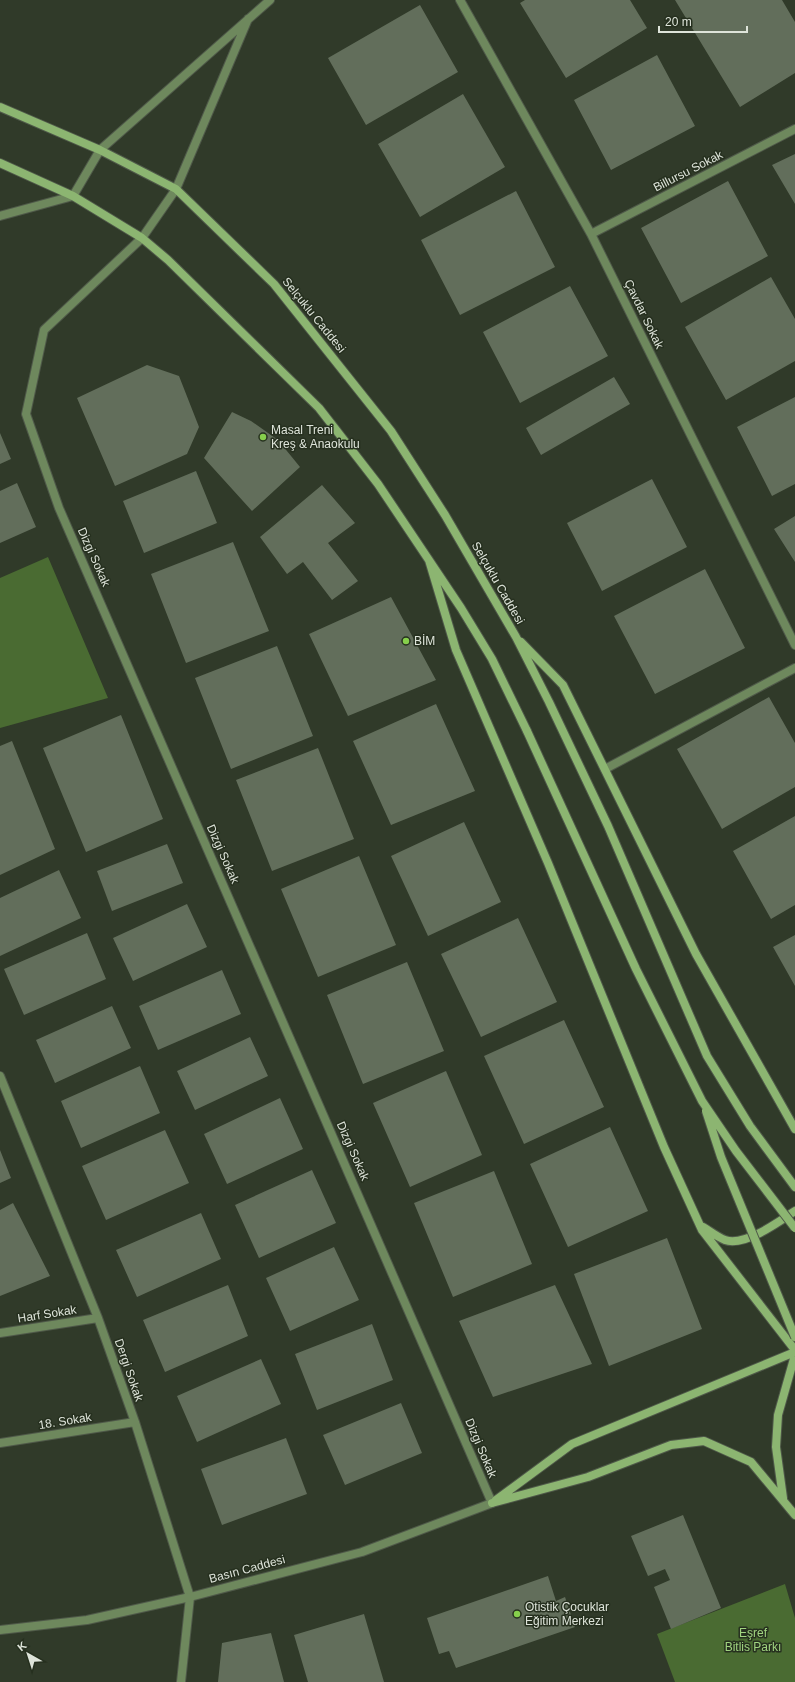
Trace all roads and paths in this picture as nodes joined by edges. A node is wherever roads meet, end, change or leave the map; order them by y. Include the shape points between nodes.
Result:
1 (270, 0) edge
2 (460, 0) edge
3 (248, 19) junction
4 (0, 107) edge
5 (795, 129) edge
6 (100, 150) junction
7 (0, 163) edge
8 (176, 189) junction
9 (73, 196) junction
10 (0, 216) edge
11 (591, 234) junction
12 (142, 238) junction
13 (429, 560) junction
14 (516, 637) junction
15 (795, 645) edge
16 (795, 668) edge
17 (605, 769) junction
18 (0, 1076) edge
19 (702, 1101) junction
20 (795, 1129) edge
21 (795, 1187) edge
22 (795, 1211) edge
23 (700, 1226) junction
24 (795, 1228) edge
25 (98, 1318) junction
26 (0, 1333) edge
27 (795, 1337) edge
28 (795, 1351) edge
29 (795, 1355) edge
30 (135, 1422) junction
31 (0, 1443) edge
32 (783, 1498) junction
33 (492, 1503) junction
34 (795, 1515) edge
35 (190, 1597) junction
36 (0, 1630) edge
37 (181, 1682) edge

1 - 3 street
2 - 11 street, Çavdar Sokak
3 - 6 street
3 - 8 street, Dizgi Sokak
4 - 6 main road, Selçuklu Caddesi
5 - 11 street, Billursu Sokak
6 - 8 main road, Selçuklu Caddesi
6 - 9 street
7 - 9 main road
8 - 12 street, Dizgi Sokak
8 - 14 main road, Selçuklu Caddesi via 274,284 391,431 446,515
9 - 10 street
9 - 12 main road
11 - 15 street, Çavdar Sokak
12 - 13 main road via 168,260 319,408 378,484
12 - 33 street, Dizgi Sokak via 44,330 26,414 59,508
13 - 19 main road, bridge via 492,659 636,969
13 - 23 main road via 461,663 548,863 664,1147
14 - 17 main road via 563,685
14 - 21 main road via 608,826 707,1056 750,1126
16 - 17 street
17 - 20 main road via 696,954
18 - 25 street, Dergi Sokak
19 - 24 main road, bridge via 736,1151
19 - 27 main road, bridge via 721,1157
22 - 23 main road via 772,1228 740,1241 725,1240
23 - 28 main road
25 - 26 street, Harf Sokak
25 - 30 street, Dergi Sokak
28 - 33 main road via 572,1444
29 - 32 main road via 778,1415 776,1447
30 - 31 street, 18. Sokak
30 - 35 street, Dergi Sokak
32 - 33 main road via 751,1462 704,1441 671,1445 588,1476
32 - 34 main road
33 - 35 street, Basın Caddesi via 362,1552
35 - 36 street, Basın Caddesi via 87,1620
35 - 37 street, Dergi Sokak

